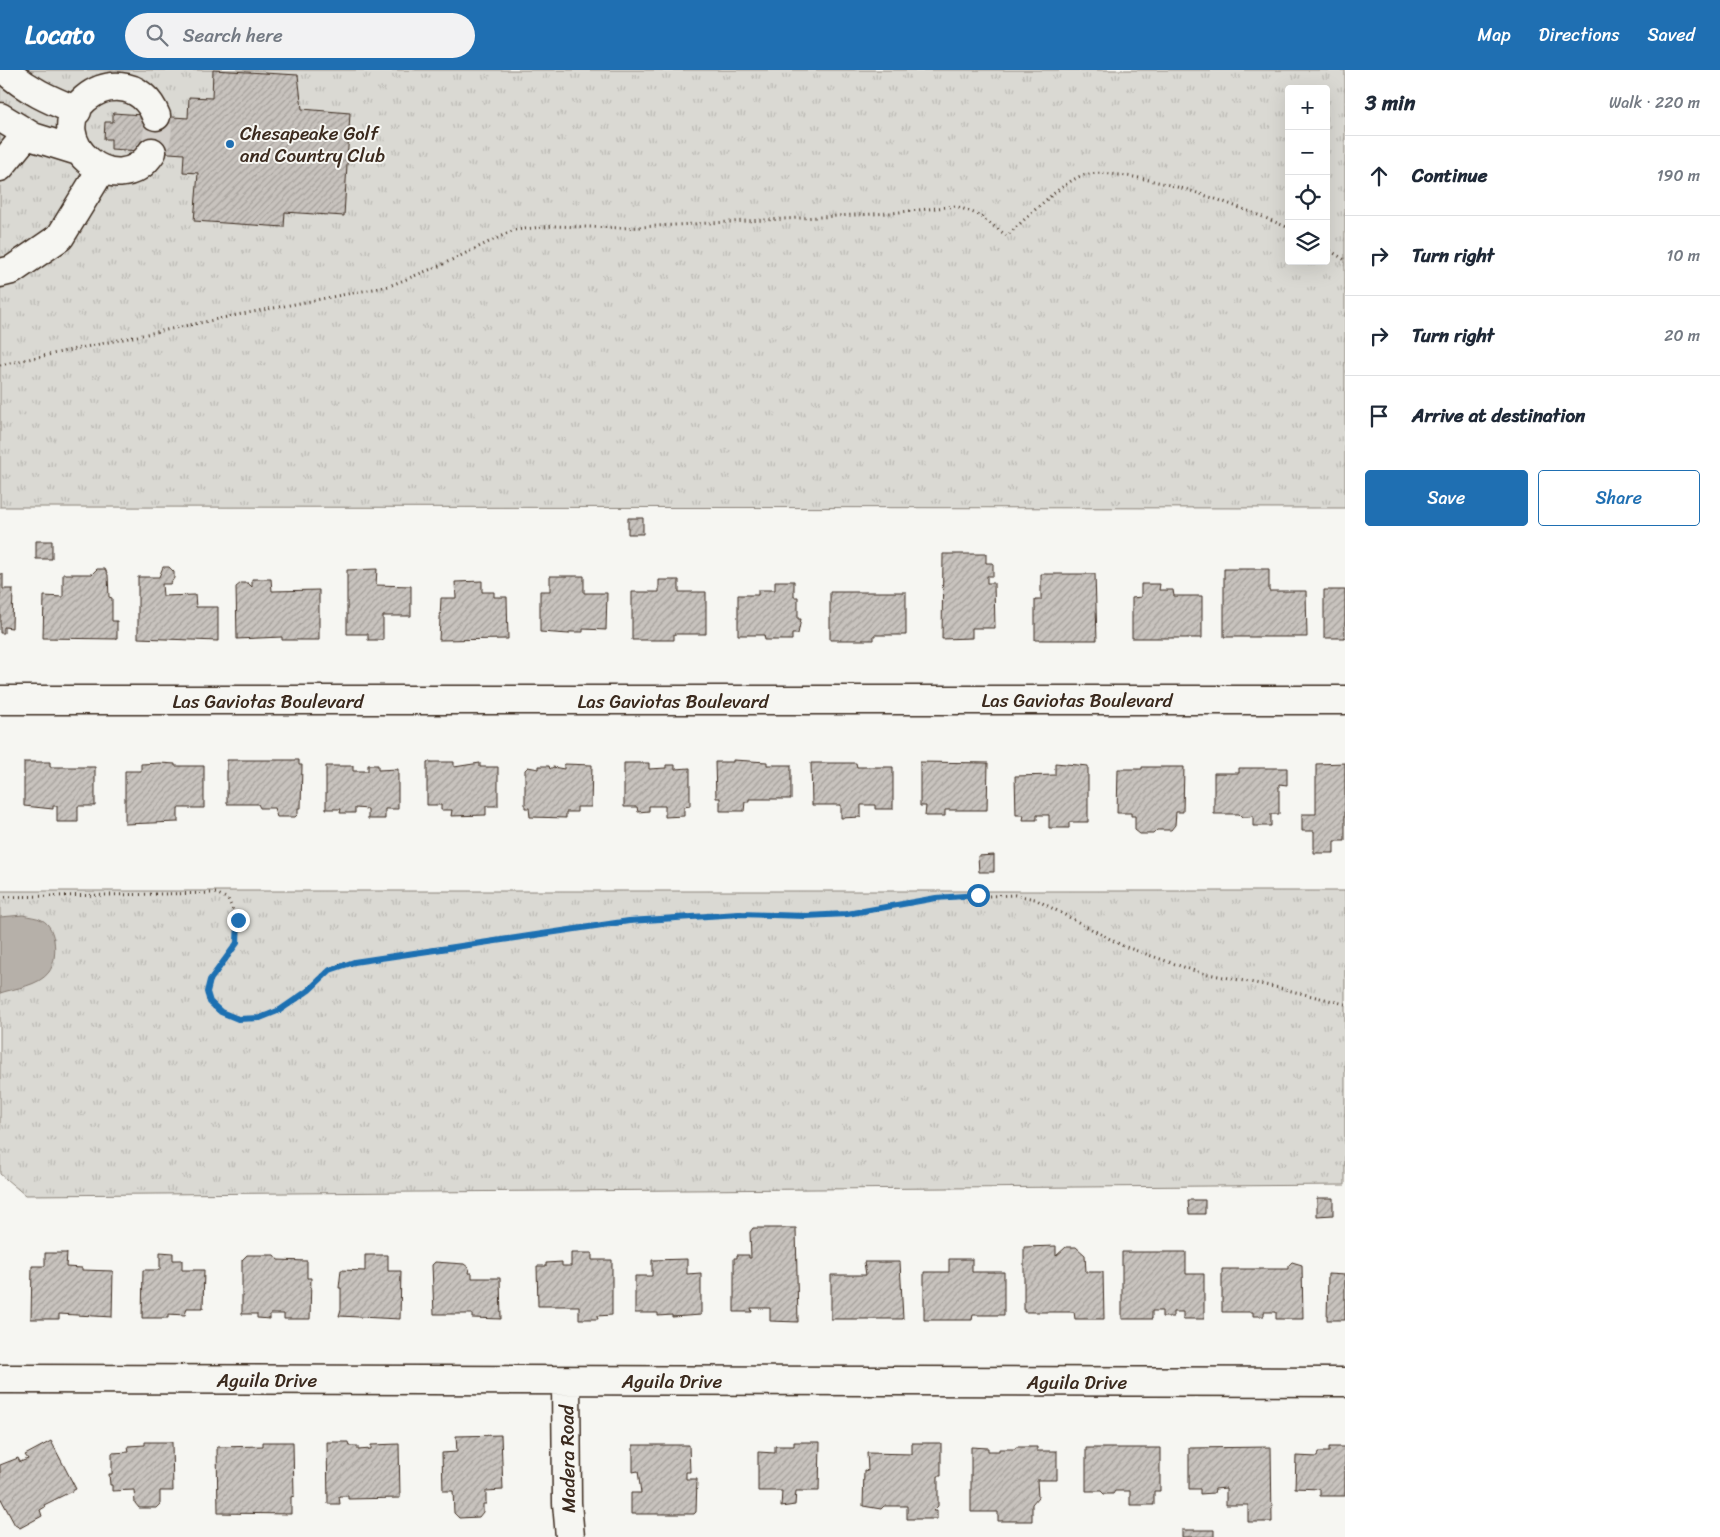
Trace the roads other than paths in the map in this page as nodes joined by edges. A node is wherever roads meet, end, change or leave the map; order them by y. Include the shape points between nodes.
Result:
1 (6, 70) edge
2 (142, 82) edge
3 (77, 111) junction
4 (156, 116) tunnel mouth
5 (0, 117) edge
6 (27, 134) junction
7 (78, 151) junction
8 (152, 152) tunnel mouth
9 (0, 167) edge
10 (102, 170) junction
11 (0, 273) edge
12 (0, 700) edge
13 (1345, 700) edge
14 (0, 1379) edge
15 (566, 1381) junction
16 (1345, 1382) edge
17 (570, 1537) edge

1 - 3 street via 40,96
2 - 3 street via 126,87 110,86 94,92
2 - 4 street
3 - 7 street via 72,135
5 - 6 street
6 - 7 street
6 - 9 street
7 - 10 street via 89,164
8 - 10 street via 137,167 121,172
10 - 11 street via 60,237 12,270
12 - 13 street, Las Gaviotas Boulevard
14 - 15 street, Aguila Drive
15 - 16 street, Aguila Drive
15 - 17 street, Madera Road

